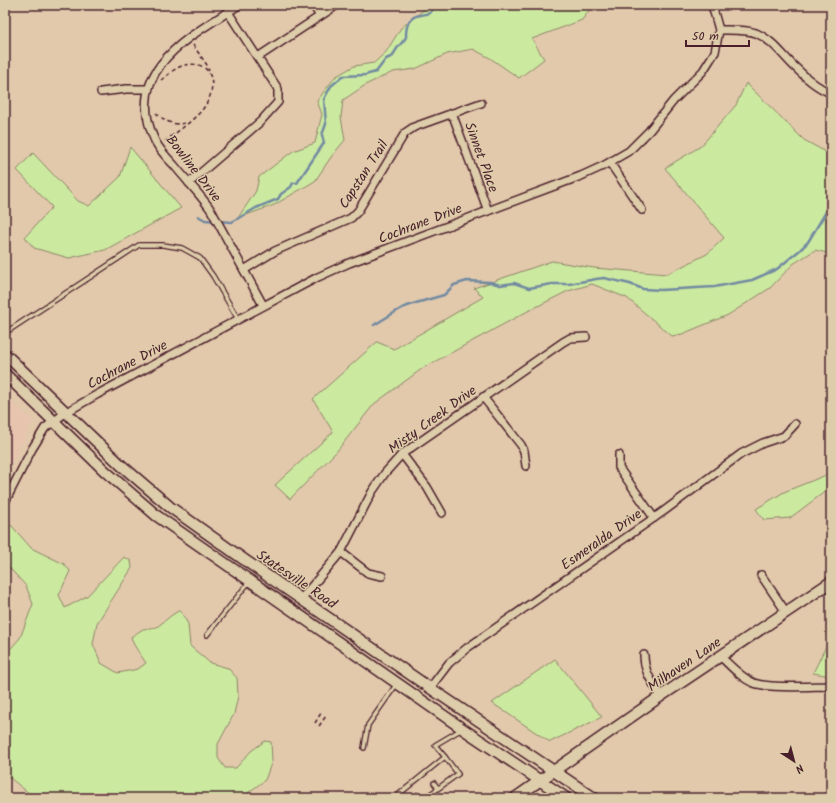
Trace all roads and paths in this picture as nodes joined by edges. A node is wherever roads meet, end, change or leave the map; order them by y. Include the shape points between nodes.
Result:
1 (239, 5) edge
2 (313, 5) edge
3 (337, 5) edge
4 (712, 5) edge
5 (228, 12) junction
6 (320, 16) junction
7 (719, 30) junction
8 (193, 45) dead end
9 (258, 57) junction
10 (209, 73) junction
11 (161, 80) dead end
12 (147, 89) junction
13 (101, 92) dead end
14 (831, 93) edge
15 (481, 103) dead end
16 (156, 113) dead end
17 (452, 113) junction
18 (187, 123) junction
19 (165, 141) dead end
20 (610, 162) junction
21 (189, 183) junction
22 (642, 210) dead end
23 (488, 211) junction
24 (244, 270) junction
25 (263, 305) junction
26 (238, 319) junction
27 (5, 333) edge
28 (586, 337) dead end
29 (5, 354) edge
30 (5, 374) edge
31 (483, 397) junction
32 (65, 413) junction
33 (53, 422) junction
34 (795, 424) dead end
35 (402, 454) junction
36 (619, 454) dead end
37 (526, 466) dead end
38 (5, 502) edge
39 (442, 514) dead end
40 (654, 518) junction
41 (341, 552) junction
42 (761, 575) dead end
43 (382, 576) dead end
44 (250, 581) junction
45 (831, 582) edge
46 (301, 599) junction
47 (786, 612) junction
48 (208, 635) dead end
49 (644, 655) dead end
50 (720, 656) junction
51 (398, 682) junction
52 (831, 686) edge
53 (430, 688) junction
54 (661, 696) junction
55 (321, 713) dead end
56 (326, 716) dead end
57 (314, 723) dead end
58 (319, 726) dead end
59 (463, 729) junction
60 (364, 748) dead end
61 (445, 757) junction
62 (436, 765) junction
63 (439, 769) dead end
64 (553, 770) junction
65 (444, 777) dead end
66 (539, 780) junction
67 (447, 782) junction
68 (434, 783) dead end
69 (438, 788) junction
70 (427, 790) dead end
71 (430, 794) junction
72 (400, 798) edge
73 (425, 798) edge
74 (515, 798) edge
75 (566, 798) edge
76 (594, 798) edge

1 - 5 street, Bowline Drive
2 - 6 street
3 - 6 street
4 - 7 street, Cochrane Drive
5 - 9 street
5 - 12 street, Bowline Drive via 188,38 166,57
6 - 9 street
7 - 14 street via 755,33 768,40 811,82
7 - 20 street, Cochrane Drive via 715,52 703,71 629,151
8 - 10 path via 207,65
9 - 21 street via 278,89 278,102 260,122
10 - 11 path via 196,64 184,65
10 - 18 path via 212,88 208,100 201,111
12 - 13 street
12 - 21 street, Bowline Drive via 148,119 156,141 166,157
15 - 17 street, Capstan Trail
16 - 18 path via 172,124
17 - 23 street, Sinnet Place
17 - 24 street, Capstan Trail via 405,133 358,211 351,218 275,251
18 - 19 path
20 - 22 street
20 - 23 street, Cochrane Drive via 581,176
21 - 24 street, Bowline Drive via 203,197
23 - 25 street, Cochrane Drive via 349,264
24 - 25 street, Bowline Drive
25 - 26 street, Cochrane Drive
26 - 27 lane via 200,258 182,248 139,245
26 - 32 street, Cochrane Drive
28 - 31 street, Misty Creek Drive via 570,338 563,342
29 - 32 main road, Statesville Road
30 - 33 main road, Statesville Road
31 - 35 street, Misty Creek Drive
31 - 37 street via 521,445
32 - 33 street, Cochrane Drive
32 - 46 main road, Statesville Road via 170,507
33 - 38 street, Cochrane Drive via 42,433
33 - 44 main road, Statesville Road via 157,516
34 - 40 street, Esmeralda Drive via 784,436 741,454
35 - 39 street via 427,487
35 - 41 street, Misty Creek Drive via 372,492
36 - 40 street via 619,468
40 - 53 street, Esmeralda Drive via 467,648 449,663
41 - 43 street via 368,573
41 - 46 street, Misty Creek Drive
42 - 47 street
44 - 48 lane
44 - 51 main road, Statesville Road
45 - 47 main road, Milhaven Lane
46 - 53 main road, Statesville Road
47 - 50 main road, Milhaven Lane
49 - 54 street via 646,672
50 - 52 street via 746,679 761,685
50 - 54 main road, Milhaven Lane
51 - 59 main road, Statesville Road
51 - 60 lane via 368,725
53 - 64 main road, Statesville Road
54 - 64 main road, Milhaven Lane
55 - 57 path
56 - 58 path
59 - 61 lane via 435,744
59 - 66 main road, Statesville Road
61 - 62 lane
61 - 67 lane via 458,774
62 - 63 lane
62 - 72 lane via 428,774 398,795
64 - 66 main road, Milhaven Lane
64 - 76 main road, Statesville Road
65 - 67 lane
66 - 74 main road, Milhaven Lane
66 - 75 main road, Statesville Road
67 - 69 lane
68 - 69 lane
69 - 71 lane
70 - 71 lane
71 - 73 lane

